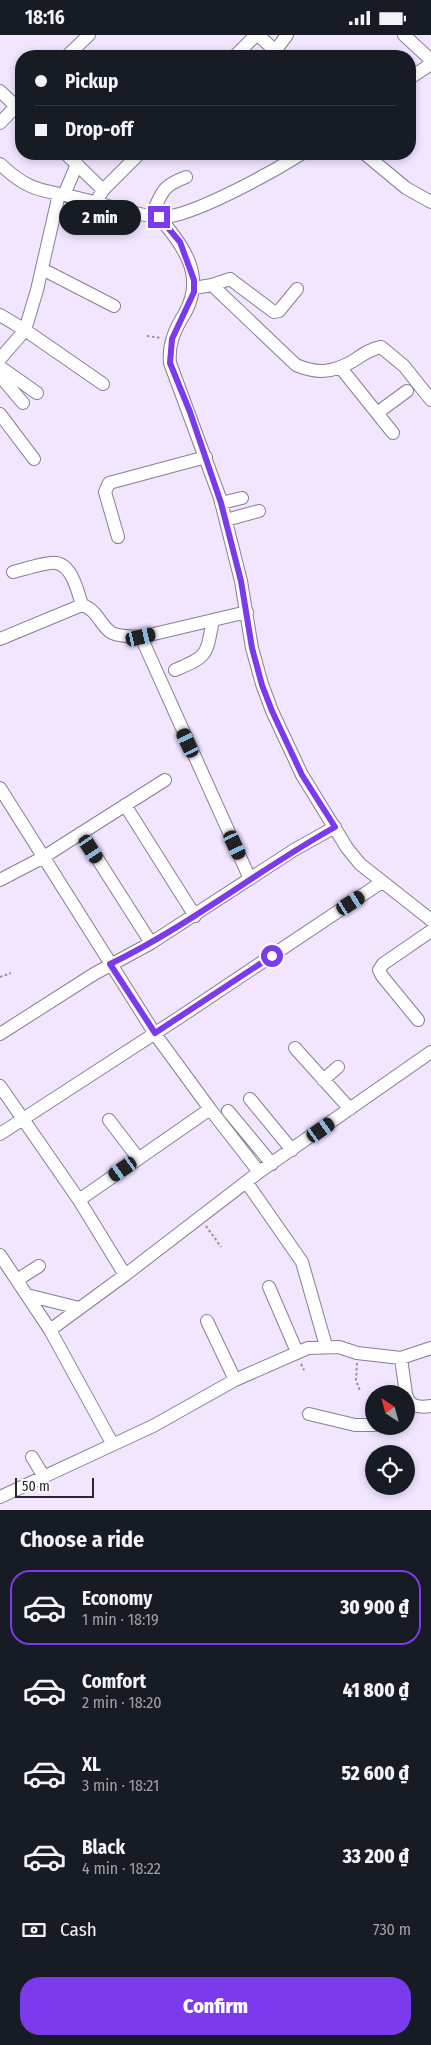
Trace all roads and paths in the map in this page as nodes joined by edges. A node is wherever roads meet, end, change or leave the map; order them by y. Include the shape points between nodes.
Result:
1 (89, 35) edge
2 (257, 35) edge
3 (287, 35) edge
4 (404, 35) edge
5 (73, 50) edge
6 (242, 50) edge
7 (274, 50) edge
8 (280, 50) edge
9 (431, 62) edge
10 (416, 74) edge
11 (0, 91) edge
12 (15, 102) edge
13 (15, 110) edge
14 (0, 123) edge
15 (73, 160) edge
16 (133, 160) edge
17 (290, 160) edge
18 (372, 160) edge
19 (0, 164) edge
20 (77, 164) junction
21 (186, 177) dead end
22 (103, 190) junction
23 (62, 194) junction
24 (96, 202) junction
25 (431, 202) edge
26 (155, 216) junction
27 (42, 269) junction
28 (212, 285) junction
29 (194, 288) junction
30 (297, 289) dead end
31 (114, 306) dead end
32 (0, 315) edge
33 (25, 329) junction
34 (147, 336) dead end
35 (172, 339) junction
36 (0, 359) edge
37 (0, 367) edge
38 (340, 367) junction
39 (0, 376) edge
40 (103, 384) dead end
41 (407, 391) dead end
42 (37, 393) dead end
43 (431, 400) edge
44 (23, 403) dead end
45 (0, 413) edge
46 (377, 413) junction
47 (393, 433) dead end
48 (206, 457) junction
49 (34, 459) dead end
50 (242, 497) dead end
51 (221, 503) junction
52 (259, 511) dead end
53 (226, 520) junction
54 (118, 537) dead end
55 (14, 572) dead end
56 (82, 605) junction
57 (246, 612) junction
58 (213, 620) junction
59 (141, 637) junction
60 (0, 639) edge
61 (175, 670) dead end
62 (165, 780) dead end
63 (0, 788) edge
64 (125, 805) junction
65 (335, 827) junction
66 (81, 833) junction
67 (42, 858) junction
68 (250, 879) junction
69 (0, 881) edge
70 (382, 882) junction
71 (195, 915) junction
72 (431, 920) edge
73 (431, 931) edge
74 (150, 943) junction
75 (110, 964) junction
76 (11, 973) dead end
77 (0, 977) edge
78 (418, 1020) dead end
79 (155, 1033) junction
80 (0, 1034) edge
81 (296, 1048) dead end
82 (431, 1052) edge
83 (338, 1067) dead end
84 (323, 1079) junction
85 (0, 1086) edge
86 (250, 1099) dead end
87 (210, 1109) junction
88 (350, 1109) junction
89 (228, 1111) dead end
90 (22, 1119) junction
91 (109, 1120) dead end
92 (0, 1134) edge
93 (292, 1150) junction
94 (138, 1158) junction
95 (272, 1164) junction
96 (260, 1172) junction
97 (247, 1183) junction
98 (79, 1200) junction
99 (200, 1219) junction
100 (221, 1247) dead end
101 (0, 1255) edge
102 (39, 1267) dead end
103 (126, 1275) junction
104 (17, 1280) junction
105 (269, 1287) dead end
106 (27, 1295) junction
107 (79, 1308) junction
108 (208, 1321) dead end
109 (50, 1330) junction
110 (326, 1346) junction
111 (431, 1348) edge
112 (297, 1352) junction
113 (357, 1353) junction
114 (401, 1358) junction
115 (235, 1380) junction
116 (405, 1385) edge
117 (360, 1391) dead end
118 (431, 1406) edge
119 (415, 1409) edge
120 (309, 1414) dead end
121 (365, 1425) edge
122 (112, 1443) junction
123 (32, 1457) dead end
124 (44, 1477) junction
125 (0, 1497) edge

1 - 5 street
2 - 6 street
2 - 7 street
3 - 8 street
4 - 9 street
9 - 10 street
11 - 12 street
13 - 14 street
15 - 20 street
16 - 22 street
17 - 26 street via 193,209 176,215
18 - 25 street via 406,188
19 - 23 street via 38,191
20 - 22 street
20 - 23 street
21 - 26 street via 169,183 164,189
22 - 24 street
23 - 24 street
23 - 27 street
24 - 26 street
26 - 29 street via 185,251
27 - 31 street
27 - 33 street
28 - 29 street
28 - 30 street via 230,279 274,312 279,311
28 - 38 street via 296,365 312,372
29 - 35 street
32 - 33 street
33 - 36 street
33 - 40 street
34 - 35 path
35 - 48 street via 170,363
37 - 42 street
38 - 43 street via 372,348 381,347 404,366
38 - 46 street
39 - 44 street
41 - 46 street
45 - 49 street
46 - 47 street
48 - 51 street
48 - 54 street via 108,483 105,492
50 - 51 street
51 - 53 street
52 - 53 street
53 - 57 street
55 - 56 street via 56,562 74,581
56 - 59 street via 96,612 109,631
56 - 60 street
57 - 58 street
57 - 65 street via 252,648 272,711 302,775
58 - 59 street
58 - 61 street via 204,655
59 - 68 street
62 - 64 street
63 - 67 street
64 - 66 street
64 - 71 street
65 - 68 street
65 - 70 street via 360,864
66 - 67 street
66 - 74 street
67 - 69 street
67 - 75 street
68 - 71 street
70 - 72 street
70 - 79 street
71 - 74 street
73 - 78 street via 379,970
74 - 75 street
75 - 79 street
75 - 80 street
76 - 77 path
79 - 87 street
79 - 90 street
81 - 84 street
82 - 88 street
83 - 84 street
84 - 88 street
85 - 90 street
86 - 93 street
87 - 94 street
87 - 96 street
88 - 93 street
89 - 95 street
90 - 92 street
90 - 98 street
91 - 94 street
93 - 95 street
94 - 98 street
95 - 96 street
96 - 97 street
97 - 99 street
97 - 110 street via 302,1262
98 - 103 street
99 - 100 path
99 - 103 street
101 - 104 street
102 - 104 street
103 - 107 street
104 - 106 street
105 - 112 street
106 - 107 street
106 - 109 street
107 - 109 street
108 - 115 street
109 - 122 street
110 - 112 street
110 - 113 street
111 - 114 street
112 - 115 street
113 - 114 street
113 - 117 path via 356,1380
114 - 116 street
115 - 122 street via 153,1426
118 - 119 street
120 - 121 street
122 - 124 street
123 - 124 street
124 - 125 street

